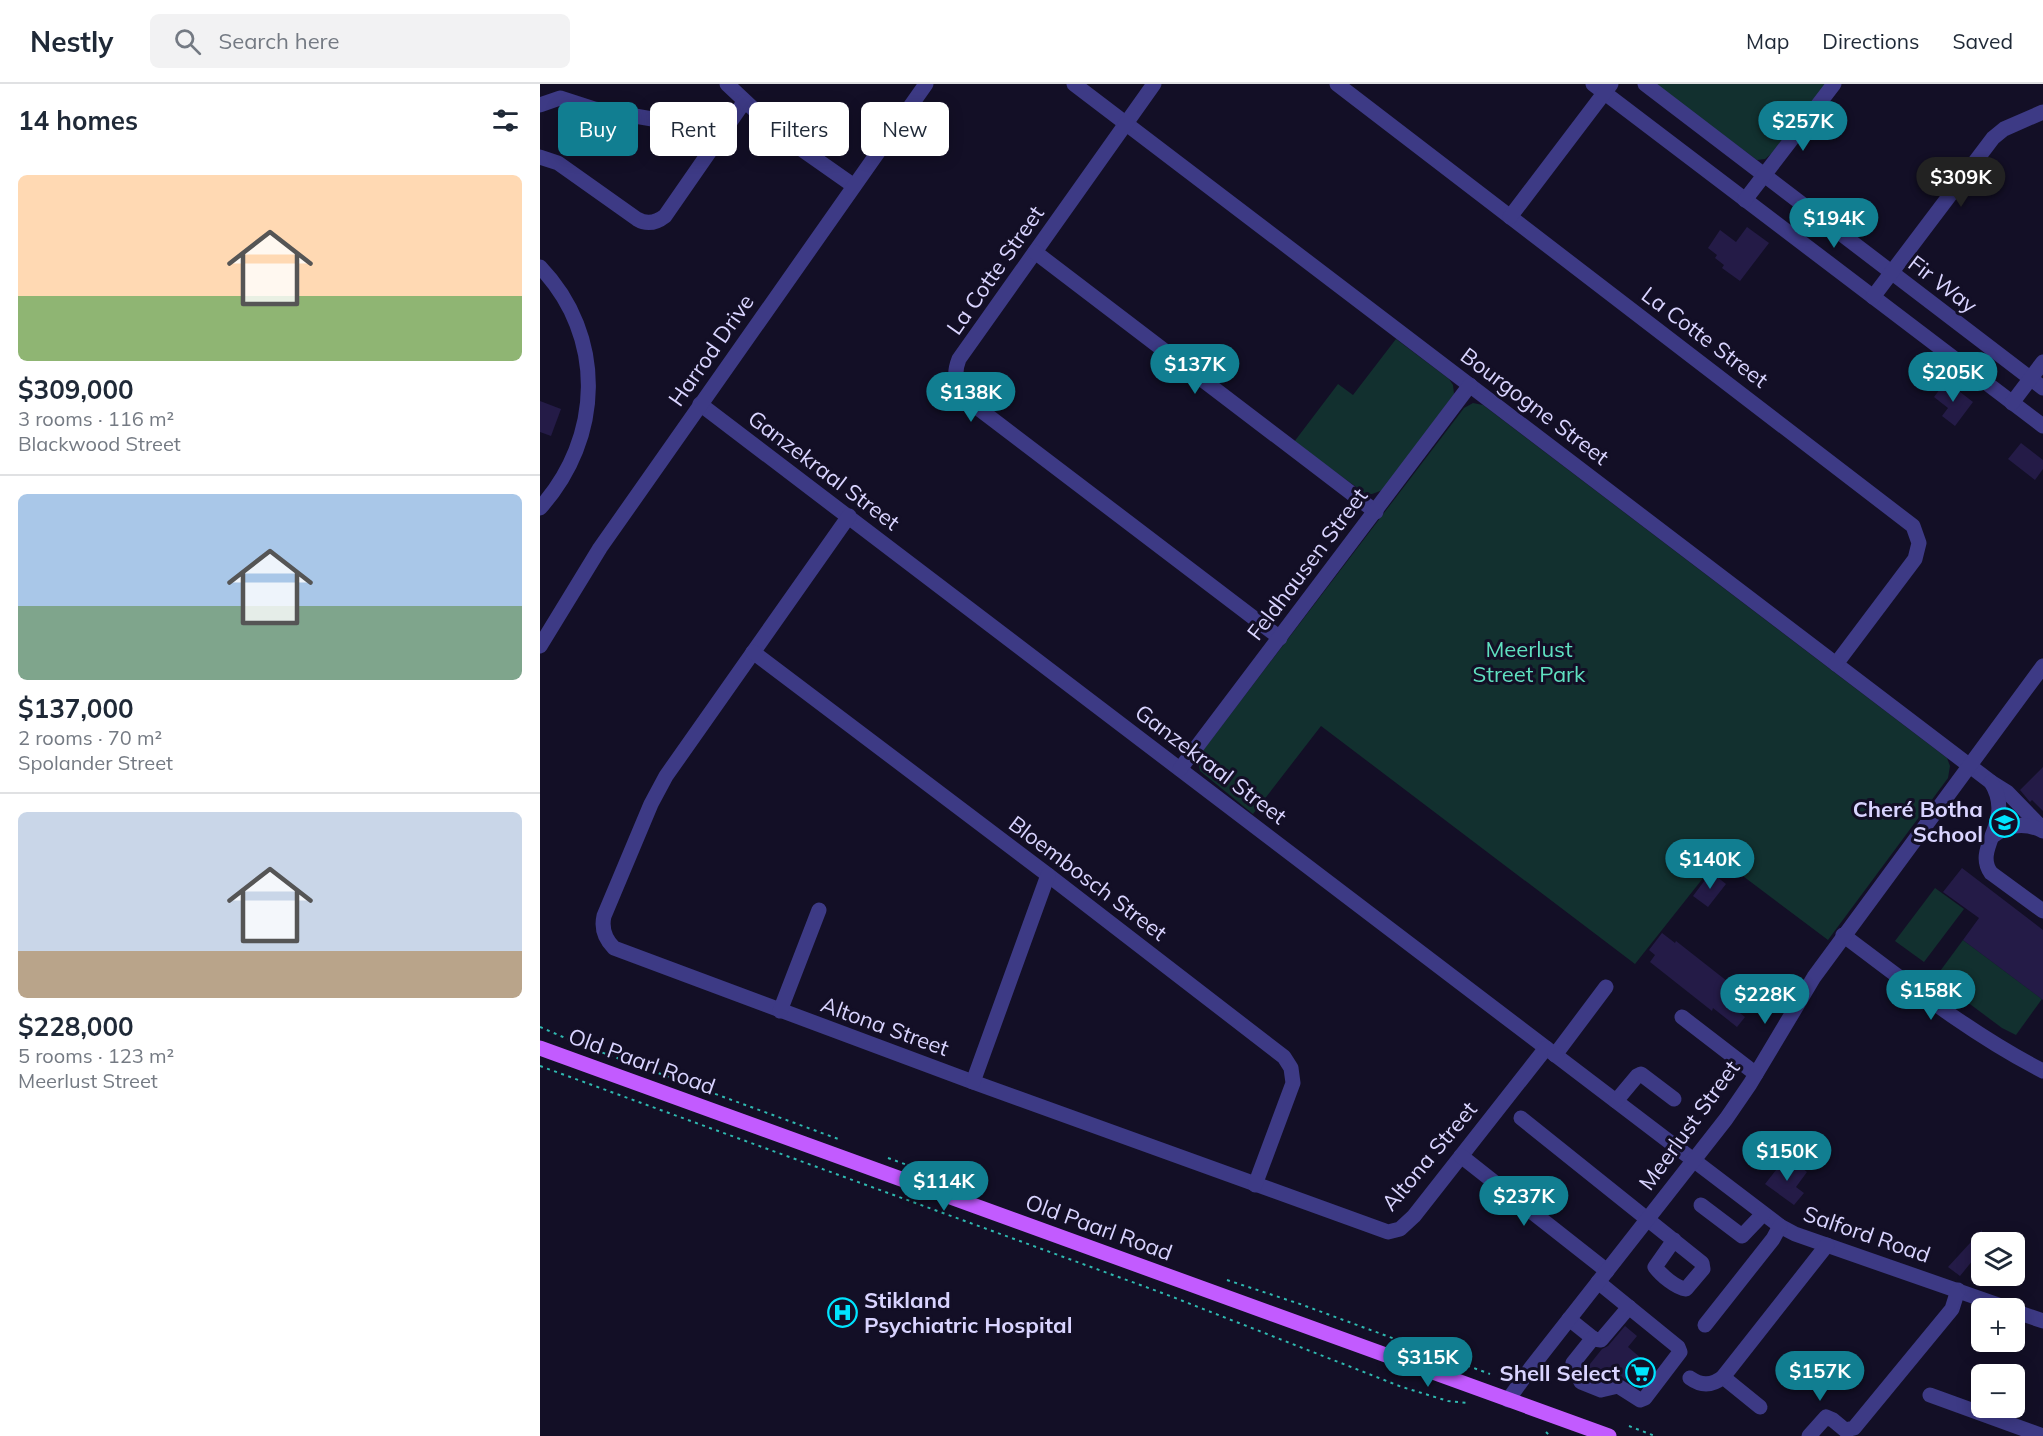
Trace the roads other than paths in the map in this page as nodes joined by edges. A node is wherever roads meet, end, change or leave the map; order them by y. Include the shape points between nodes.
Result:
1 (727, 84) edge
2 (926, 84) edge
3 (1074, 84) edge
4 (1154, 84) edge
5 (1336, 84) edge
6 (1645, 84) edge
7 (1834, 84) edge
8 (1603, 87) edge
9 (744, 102) junction
10 (540, 105) edge
11 (737, 112) edge
12 (2043, 112) edge
13 (650, 119) edge
14 (1126, 123) junction
15 (707, 156) edge
16 (540, 157) edge
17 (1764, 175) junction
18 (854, 186) junction
19 (1745, 200) junction
20 (1510, 216) junction
21 (1035, 252) junction
22 (540, 267) edge
23 (1892, 273) junction
24 (1873, 297) junction
25 (2043, 362) edge
26 (2037, 383) edge
27 (1470, 385) junction
28 (2012, 403) junction
29 (700, 405) junction
30 (2043, 426) edge
31 (540, 508) edge
32 (1376, 512) junction
33 (849, 516) junction
34 (1280, 638) junction
35 (540, 646) edge
36 (753, 652) junction
37 (1836, 664) junction
38 (2043, 666) edge
39 (1969, 765) junction
40 (1180, 769) junction
41 (1991, 782) junction
42 (2043, 830) edge
43 (1993, 836) junction
44 (1048, 875) junction
45 (819, 910) dead end
46 (2043, 911) edge
47 (1843, 935) junction
48 (1606, 987) dead end
49 (780, 1011) junction
50 (1682, 1017) dead end
51 (540, 1048) edge
52 (1551, 1051) junction
53 (2043, 1071) edge
54 (1756, 1074) junction
55 (973, 1082) junction
56 (1674, 1099) dead end
57 (1616, 1101) junction
58 (1521, 1118) dead end
59 (1461, 1156) junction
60 (1694, 1161) junction
61 (1255, 1185) junction
62 (1701, 1205) dead end
63 (1763, 1214) junction
64 (1648, 1219) junction
65 (1780, 1226) junction
66 (1674, 1240) dead end
67 (1827, 1245) junction
68 (1602, 1276) junction
69 (1958, 1290) junction
70 (1980, 1298) edge
71 (1629, 1307) junction
72 (2025, 1315) edge
73 (1569, 1319) junction
74 (2043, 1321) edge
75 (1705, 1325) dead end
76 (1593, 1338) junction
77 (1723, 1377) junction
78 (1690, 1378) dead end
79 (1930, 1395) dead end
80 (1508, 1400) junction
81 (1760, 1407) dead end
82 (1609, 1436) edge
83 (1809, 1436) edge
84 (2043, 1436) edge

1 - 9 street
2 - 18 street, Harrod Drive
3 - 14 street, Bourgogne Street
4 - 14 street, La Cotte Street
5 - 20 street, La Cotte Street
6 - 17 street, Fir Way
7 - 17 street
8 - 19 street
8 - 20 street
9 - 11 street
9 - 18 street via 780,134
10 - 13 street via 560,98 594,109
12 - 23 street via 1993,138
14 - 21 street, La Cotte Street
14 - 27 street, Bourgogne Street
15 - 16 street via 666,216 652,223 637,219 558,163
17 - 19 street
17 - 23 street, Fir Way
18 - 29 street, Harrod Drive
19 - 24 street
20 - 37 street, La Cotte Street via 1913,526 1918,543 1915,559
21 - 32 street
21 - 34 street, La Cotte Street via 959,359 955,375 960,392
22 - 31 street via 571,309 579,329 588,367 589,406 573,459
23 - 24 street
23 - 26 street, Fir Way
24 - 28 street
25 - 26 street
26 - 28 street
27 - 32 street, Feldhausen Street
27 - 37 street, Bourgogne Street
28 - 30 street
29 - 33 street, Ganzekraal Street
29 - 35 street, Harrod Drive via 600,548
32 - 34 street, Feldhausen Street
33 - 36 street, Altona Street
33 - 40 street, Ganzekraal Street
34 - 40 street, Feldhausen Street
36 - 44 street, Bloembosch Street
36 - 49 street, Altona Street via 657,791 602,923 605,937 621,952
37 - 39 street, Bourgogne Street
38 - 39 street, Meerlust Street
39 - 41 street, Bourgogne Street
39 - 47 street, Meerlust Street
40 - 52 street, Ganzekraal Street
41 - 42 street, Bourgogne Street via 2007,792
41 - 43 street via 2000,807
42 - 43 street via 2019,825 2004,828
43 - 46 street via 1986,854 1988,869
44 - 55 street
44 - 61 street, Bloembosch Street via 1288,1062 1293,1075 1291,1090
45 - 49 street
47 - 53 street via 1973,1031
47 - 54 street, Meerlust Street via 1798,1001
48 - 52 street, Altona Street
49 - 55 street, Altona Street
50 - 54 street
51 - 80 main road, Old Paarl Road
52 - 57 street, Ganzekraal Street
52 - 59 street, Altona Street
54 - 60 street, Meerlust Street
55 - 61 street, Altona Street
56 - 57 street via 1641,1074
57 - 60 street, Ganzekraal Street
58 - 64 street
59 - 61 street, Altona Street via 1410,1221 1391,1232
59 - 68 street
60 - 63 street, Salford Road
60 - 64 street, Meerlust Street
62 - 63 street via 1742,1236
63 - 65 street, Salford Road
64 - 66 street
64 - 68 street, Meerlust Street
65 - 67 street, Salford Road
65 - 75 street
67 - 69 street, Salford Road
67 - 77 street
68 - 71 street
68 - 73 street, Meerlust Street
69 - 70 street, Salford Road
69 - 83 street via 1952,1309 1854,1428 1845,1430 1826,1417
71 - 76 street via 1604,1339
71 - 76 street via 1680,1349 1645,1398 1637,1400 1616,1385 1601,1390 1581,1382 1573,1363
72 - 74 street
73 - 76 street
73 - 80 street, Meerlust Street
77 - 78 street via 1708,1384
77 - 81 street
79 - 84 street
80 - 82 main road, Old Paarl Road

